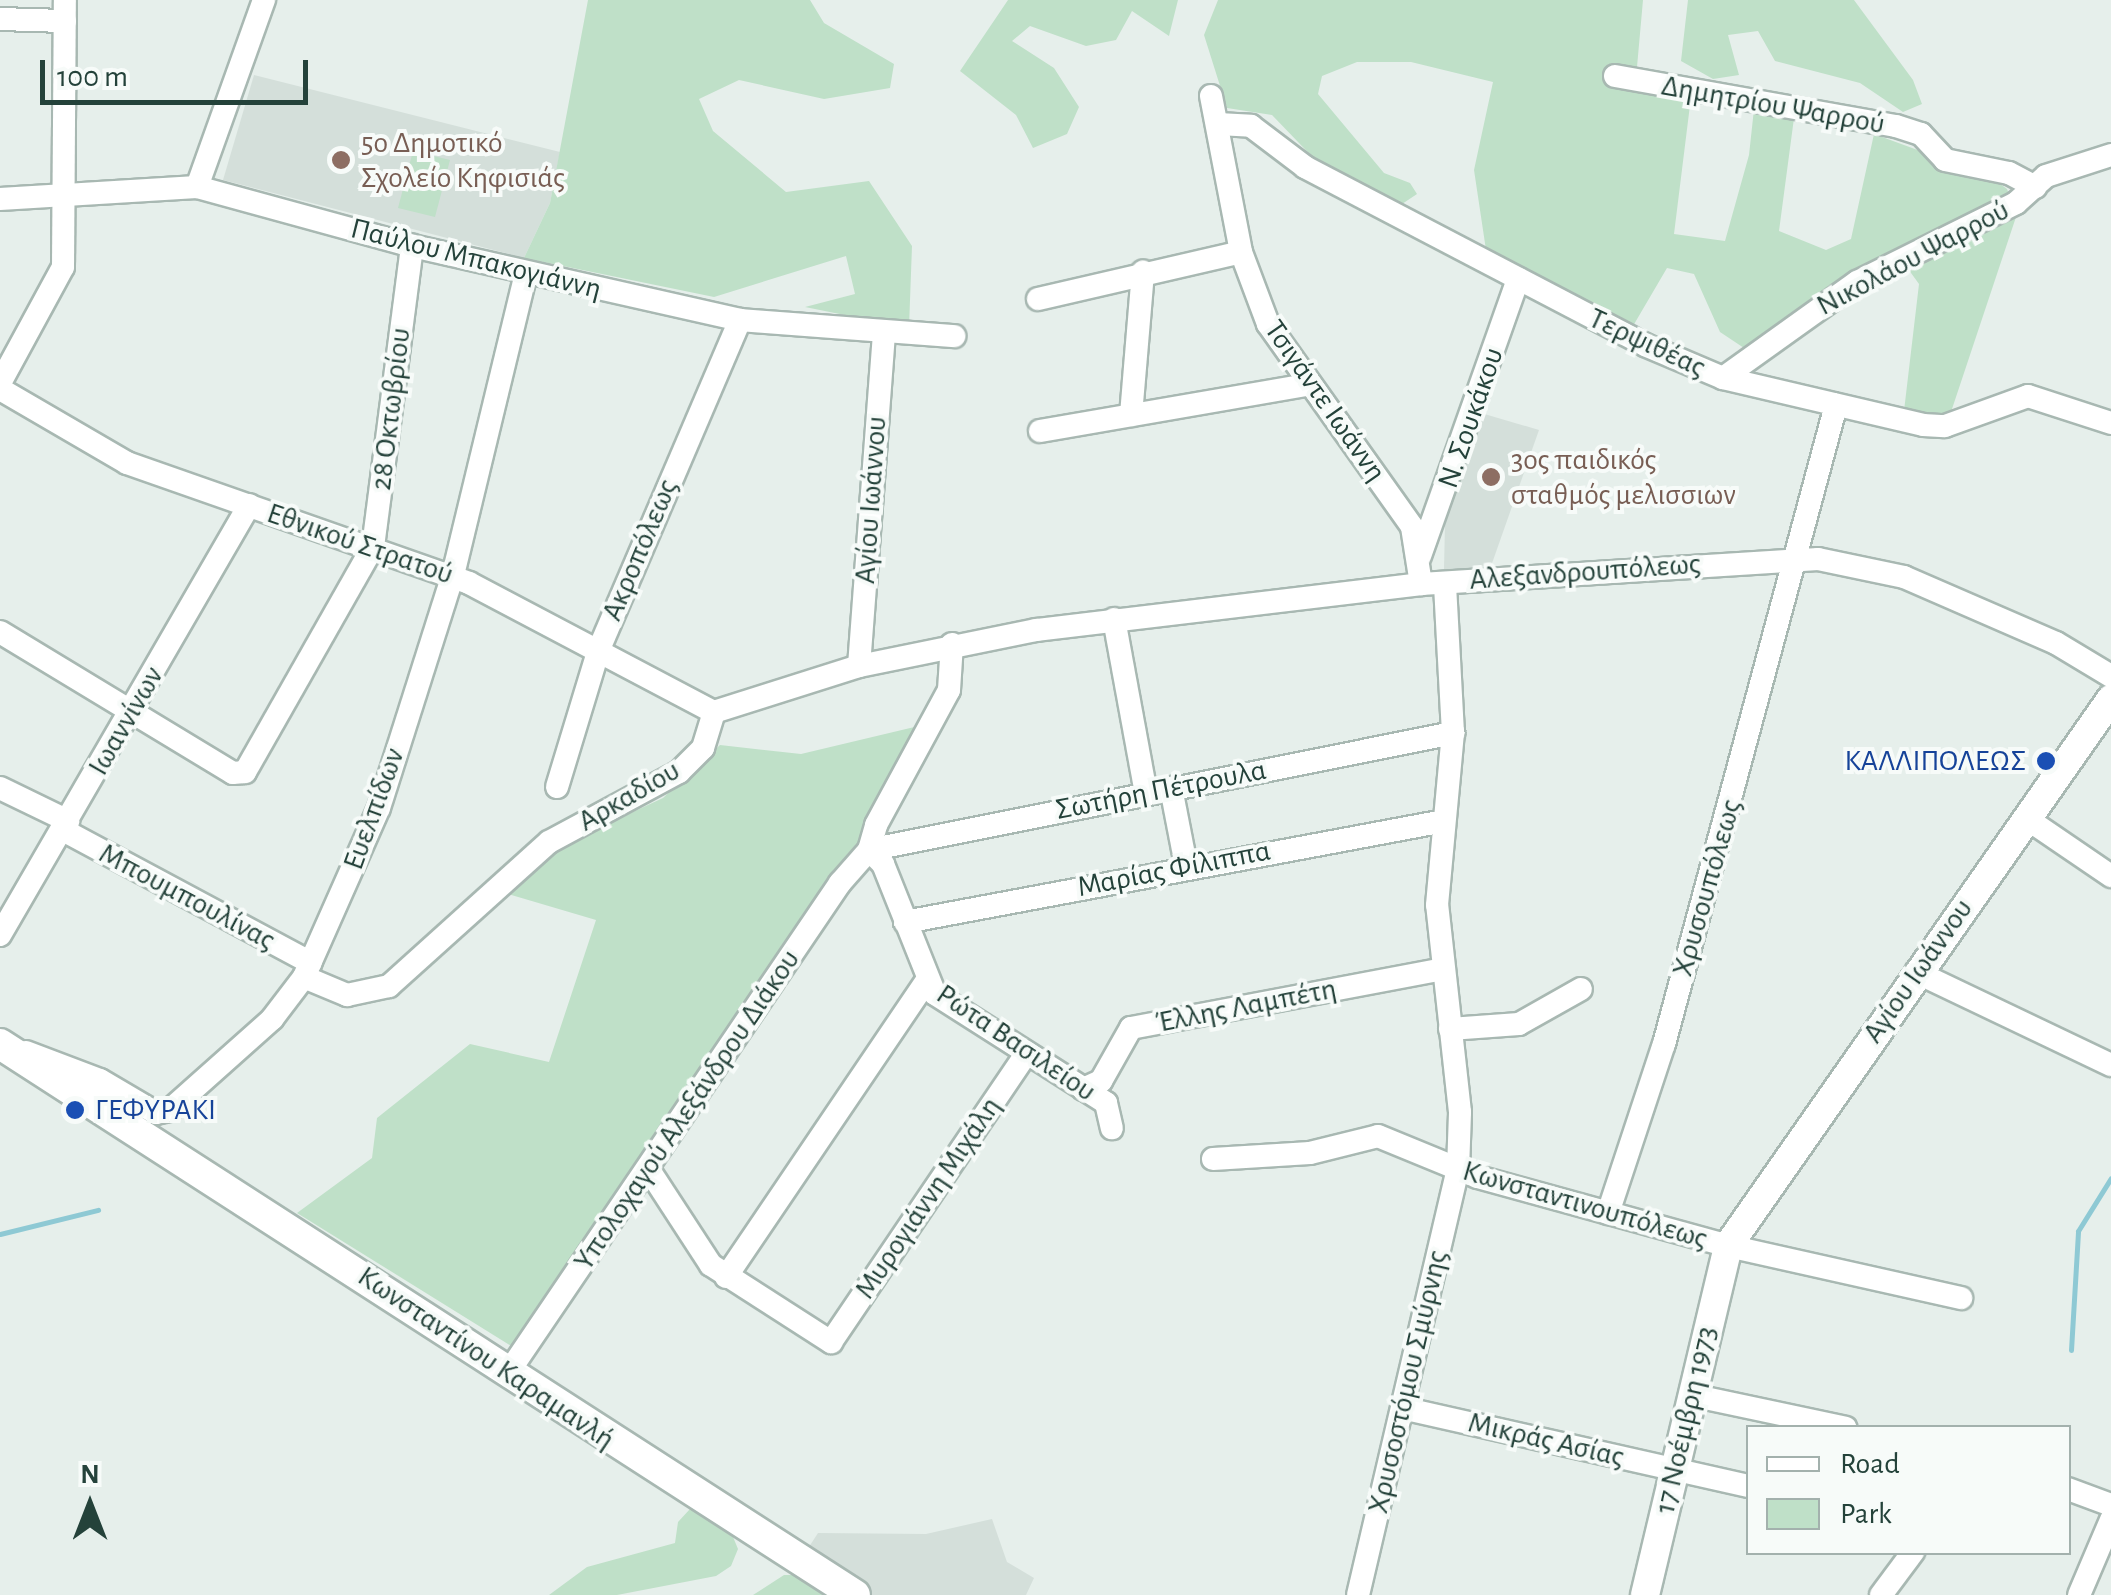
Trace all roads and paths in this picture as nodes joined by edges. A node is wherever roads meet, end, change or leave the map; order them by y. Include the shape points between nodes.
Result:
1 (264, 0) edge
2 (65, 10) edge
3 (0, 19) edge
4 (1615, 76) dead end
5 (1212, 96) dead end
6 (1218, 124) junction
7 (2111, 155) edge
8 (197, 186) junction
9 (2035, 186) junction
10 (0, 198) edge
11 (66, 199) junction
12 (412, 246) junction
13 (1241, 252) junction
14 (1143, 272) junction
15 (526, 274) junction
16 (1518, 279) junction
17 (1038, 298) dead end
18 (740, 320) junction
19 (884, 334) junction
20 (954, 336) dead end
21 (1723, 378) junction
22 (1307, 385) junction
23 (0, 386) edge
24 (1836, 405) junction
25 (1131, 415) junction
26 (2111, 423) edge
27 (1040, 432) dead end
28 (248, 505) junction
29 (373, 547) junction
30 (1420, 556) junction
31 (1799, 560) junction
32 (453, 575) junction
33 (1433, 583) junction
34 (1114, 620) junction
35 (0, 632) edge
36 (952, 644) junction
37 (599, 649) junction
38 (859, 666) junction
39 (2111, 676) edge
40 (2111, 699) edge
41 (132, 712) junction
42 (714, 712) junction
43 (1453, 733) junction
44 (558, 786) dead end
45 (0, 788) edge
46 (1172, 788) junction
47 (1146, 792) junction
48 (2026, 818) junction
49 (1444, 820) junction
50 (65, 826) junction
51 (870, 850) junction
52 (1186, 865) junction
53 (2111, 876) edge
54 (905, 922) junction
55 (0, 935) edge
56 (1443, 969) junction
57 (308, 970) junction
58 (1916, 972) junction
59 (926, 982) junction
60 (1581, 989) dead end
61 (1450, 1029) junction
62 (0, 1044) edge
63 (1026, 1054) junction
64 (2111, 1065) edge
65 (1083, 1089) junction
66 (1112, 1128) dead end
67 (1212, 1159) dead end
68 (648, 1170) junction
69 (1458, 1170) junction
70 (1608, 1214) junction
71 (1728, 1246) junction
72 (726, 1277) junction
73 (1961, 1298) dead end
74 (508, 1373) junction
75 (1691, 1394) junction
76 (1402, 1408) junction
77 (1832, 1425) edge
78 (1674, 1469) junction
79 (1746, 1486) edge
80 (2071, 1490) edge
81 (2111, 1505) edge
82 (2111, 1520) edge
83 (1910, 1555) edge
84 (856, 1595) edge
85 (1358, 1595) edge
86 (1645, 1595) edge
87 (1881, 1595) edge
88 (2078, 1595) edge

1 - 8 street
2 - 3 street
2 - 11 street
4 - 9 street, Δημητρίου Ψαρρού via 1896,126 1921,134 1945,160
5 - 6 street, Τσιγάντε Ιωάννη
6 - 13 street, Τσιγάντε Ιωάννη
6 - 16 street, Τερψιθέας via 1251,126 1305,167
7 - 9 street, Νικολάου Ψαρρού via 2046,176
8 - 11 street, Παύλου Μπακογιάννη
8 - 12 street, Παύλου Μπακογιάννη
9 - 21 street, Νικολάου Ψαρρού via 2016,203 1857,282
10 - 11 street, Παύλου Μπακογιάννη
11 - 23 street via 59,279
12 - 15 street, Παύλου Μπακογιάννη
12 - 29 street, 28 Οκτωβρίου
13 - 14 street
13 - 22 street, Τσιγάντε Ιωάννη via 1268,324
14 - 17 street
14 - 25 street
15 - 18 street, Παύλου Μπακογιάννη
15 - 32 street, Ευελπίδων
16 - 21 street, Τερψιθέας
16 - 30 street, Ν. Σουκάκου
18 - 19 street, Παύλου Μπακογιάννη
18 - 37 street, Ακροπόλεως
19 - 20 street, Παύλου Μπακογιάννη
19 - 38 street, Αγίου Ιωάννου
21 - 24 street, Τερψιθέας
22 - 25 street
22 - 30 street, Τσιγάντε Ιωάννη via 1412,528
23 - 28 street, Εθνικού Στρατού via 126,463
24 - 26 street, Τερψιθέας via 1945,426 2028,396
24 - 31 street, Χρυσουπόλεως
25 - 27 street
28 - 29 street, Εθνικού Στρατού
28 - 41 street, Ιωαννίνων
29 - 32 street, Εθνικού Στρατού
29 - 41 street, 28 Οκτωβρίου via 361,578 240,776
30 - 33 street, Τσιγάντε Ιωάννη
31 - 33 street, Αλεξανδρουπόλεως
31 - 39 street, Αλεξανδρουπόλεως via 1845,562 1904,578 2056,643
31 - 70 street, Χρυσουπόλεως via 1664,1044
32 - 37 street, Εθνικού Στρατού
32 - 57 street, Ευελπίδων via 379,808
33 - 34 street, Αλεξανδρουπόλεως
33 - 43 street, Τσιγάντε Ιωάννη
34 - 36 street, Αλεξανδρουπόλεως
34 - 47 street
35 - 41 street
36 - 38 street
36 - 51 street via 949,690 876,825
37 - 42 street, Εθνικού Στρατού
37 - 44 street, Ακροπόλεως
38 - 42 street
40 - 48 street, Αγίου Ιωάννου
41 - 50 street, Ιωαννίνων
42 - 57 street, Αρκαδίου via 703,748 679,772 549,842 390,986 347,996
43 - 46 street, Σωτήρη Πέτρουλα
43 - 49 street, Τσιγάντε Ιωάννη
45 - 50 street, Μπουμπουλίνας
46 - 47 street, Σωτήρη Πέτρουλα
46 - 52 street
47 - 51 street, Σωτήρη Πέτρουλα
48 - 53 street
48 - 58 street, Αγίου Ιωάννου
49 - 52 street, Μαρίας Φίλιππα
49 - 56 street, Χρυσοστόμου Σμύρνης via 1436,904
50 - 55 street, Ιωαννίνων
50 - 57 street, Μπουμπουλίνας
51 - 54 street, Ρώτα Βασιλείου via 883,864
51 - 68 street, Υπολοχαγού Αλεξάνδρου Διάκου via 840,883
52 - 54 street, Μαρίας Φίλιππα
54 - 59 street, Ρώτα Βασιλείου
56 - 61 street, Χρυσοστόμου Σμύρνης
56 - 65 street, Έλλης Λαμπέτη via 1131,1028 1102,1082
57 - 62 street, Ευελπίδων via 223,1065 180,1102 156,1113 66,1065
58 - 64 street
58 - 71 street, Αγίου Ιωάννου
59 - 63 street, Ρώτα Βασιλείου
59 - 72 street
60 - 61 street via 1519,1024
61 - 69 street, Χρυσοστόμου Σμύρνης via 1460,1112
62 - 74 main road, Κωνσταντίνου Καραμανλή
63 - 65 street, Ρώτα Βασιλείου
63 - 72 street, Μυρογιάννη Μιχάλη via 830,1342
65 - 66 street, Ρώτα Βασιλείου via 1106,1103
67 - 69 street, Κωνσταντινουπόλεως via 1310,1153 1378,1136
68 - 72 street
68 - 74 street, Υπολοχαγού Αλεξάνδρου Διάκου
69 - 70 street, Κωνσταντινουπόλεως
69 - 76 street, Χρυσοστόμου Σμύρνης
70 - 71 street, Κωνσταντινουπόλεως
71 - 73 street, Κωνσταντινουπόλεως
71 - 75 street, 17 Νοέμβρη 1973
74 - 84 main road, Κωνσταντίνου Καραμανλή
75 - 77 street
75 - 78 street, 17 Νοέμβρη 1973
76 - 78 street, Μικράς Ασίας
76 - 85 street, Χρυσοστόμου Σμύρνης
78 - 79 street, Μικράς Ασίας
78 - 86 street, 17 Νοέμβρη 1973
80 - 81 street
82 - 88 street
83 - 87 street

